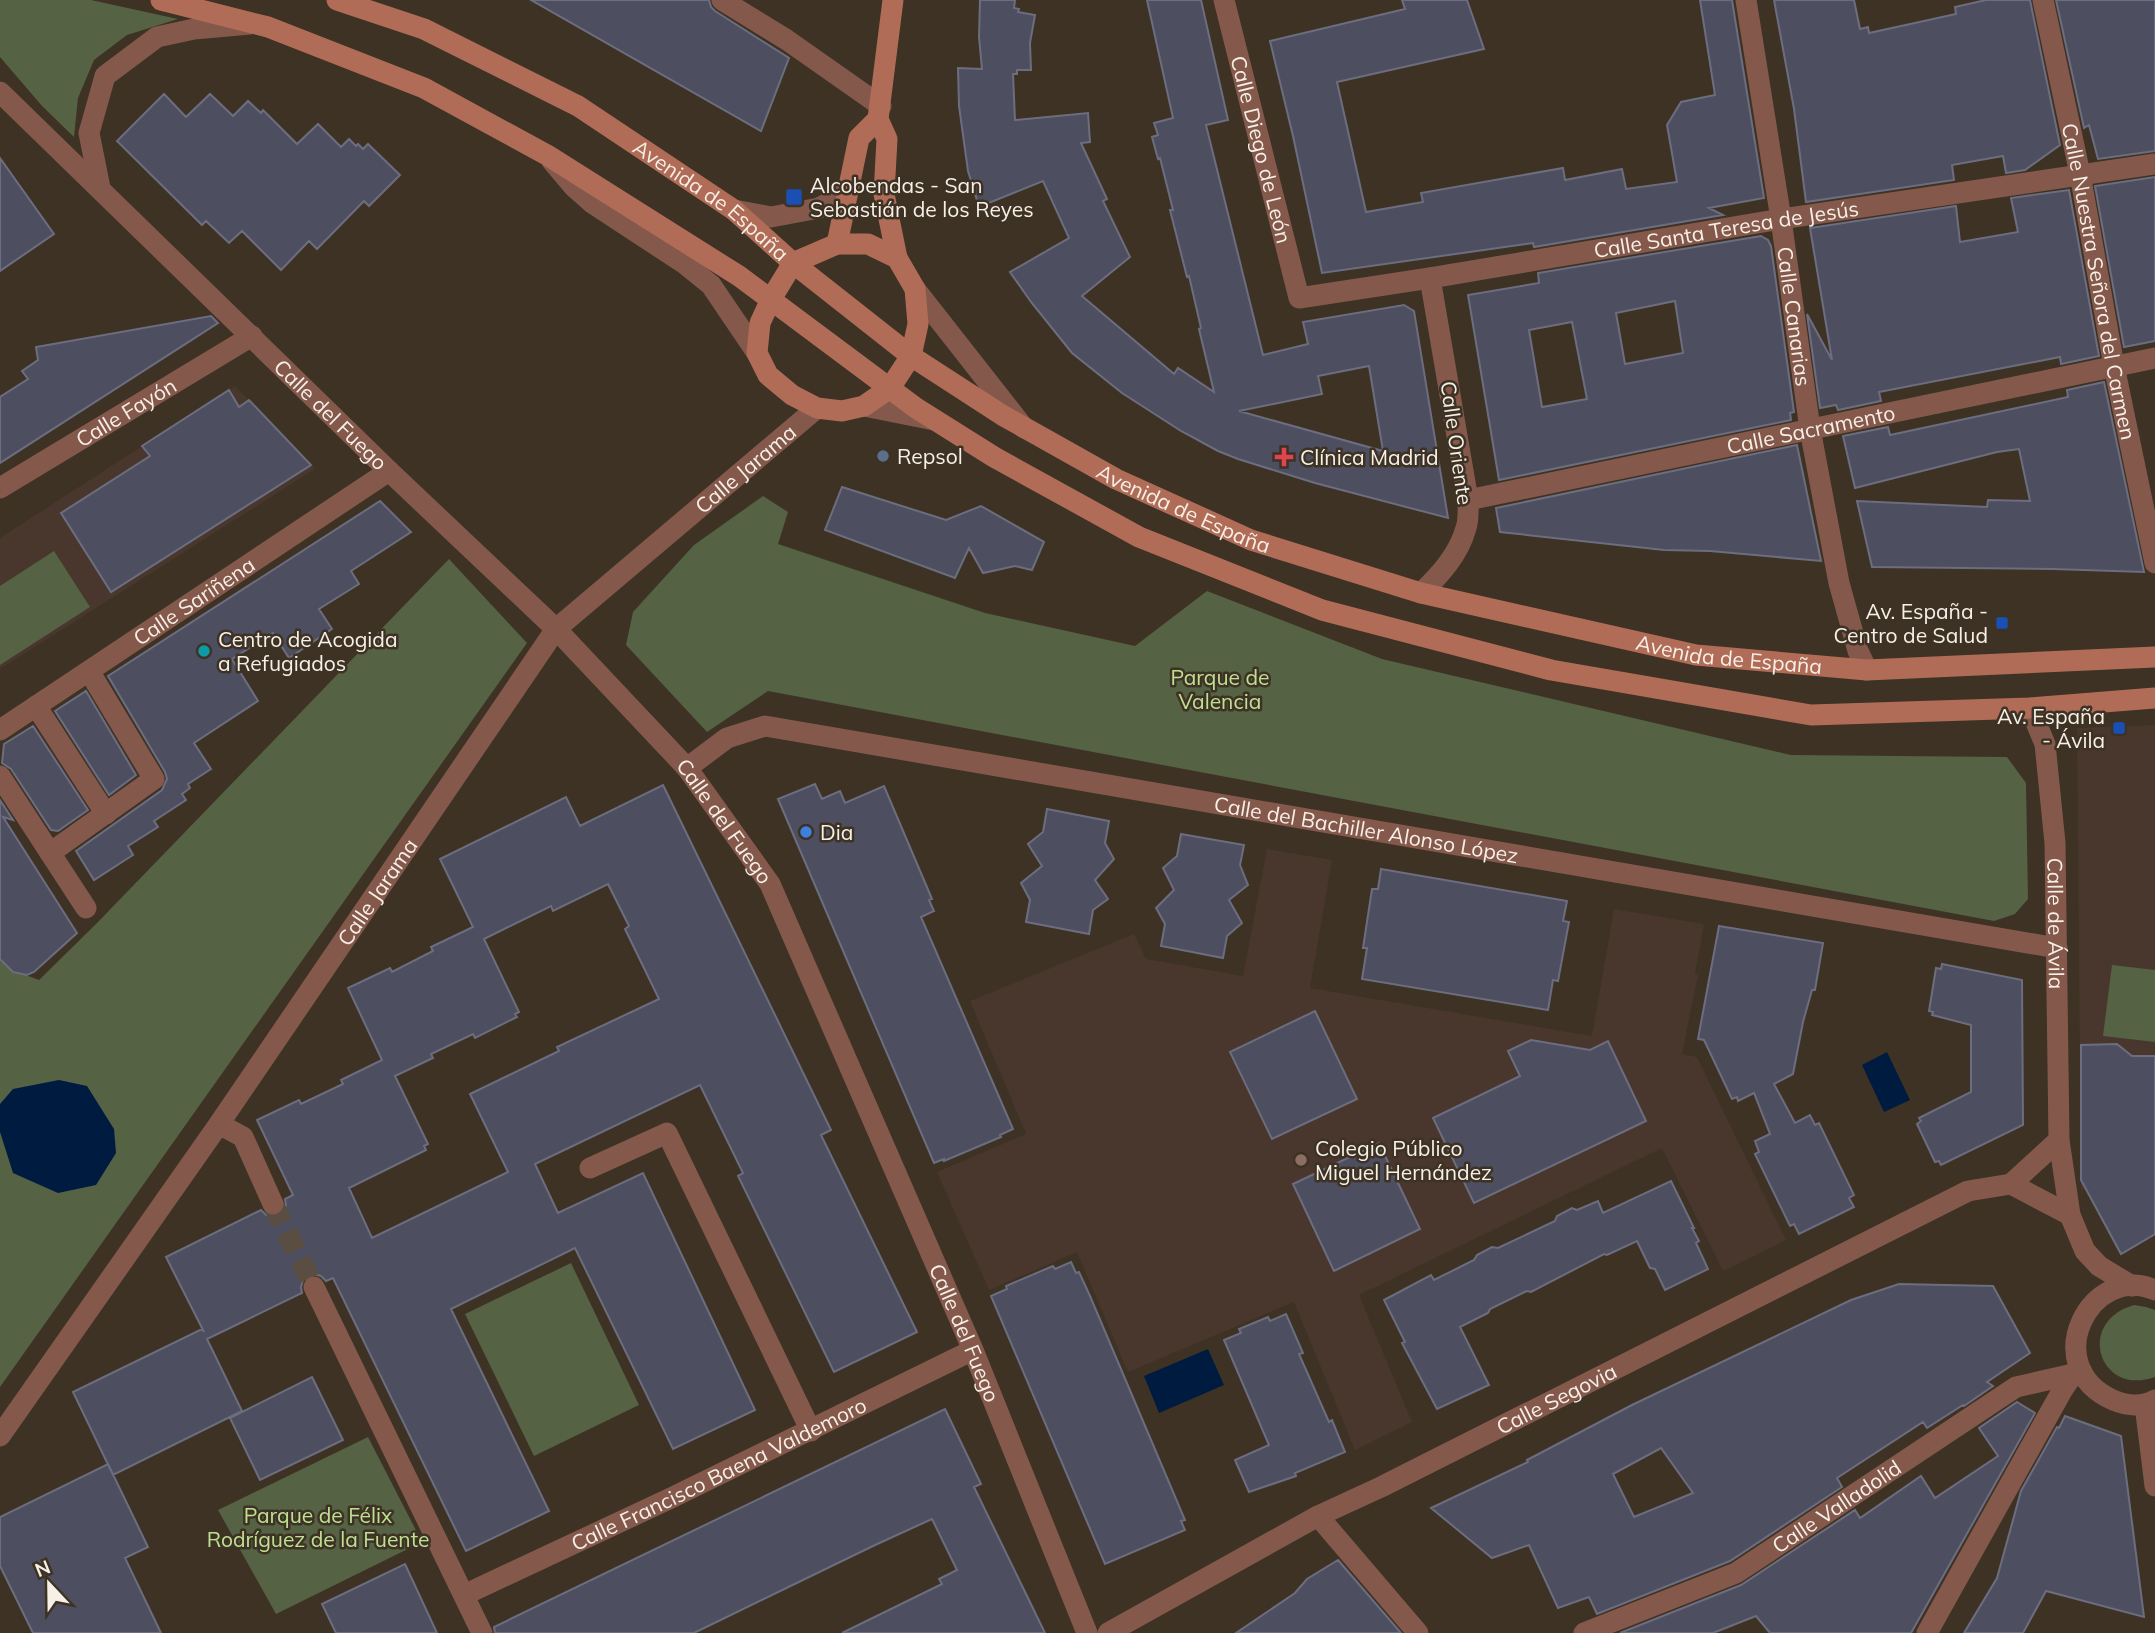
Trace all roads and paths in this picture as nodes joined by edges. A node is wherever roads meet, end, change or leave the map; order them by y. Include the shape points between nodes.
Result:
1 (162, 0) edge
2 (337, 0) edge
3 (722, 0) edge
4 (893, 0) edge
5 (1224, 0) edge
6 (1746, 0) edge
7 (2043, 0) edge
8 (256, 24) junction
9 (0, 92) edge
10 (880, 113) junction
11 (547, 155) junction
12 (2155, 164) edge
13 (2080, 174) junction
14 (100, 188) junction
15 (848, 191) junction
16 (734, 210) junction
17 (1780, 219) junction
18 (837, 244) junction
19 (897, 258) junction
20 (793, 263) junction
21 (1430, 278) junction
22 (915, 289) junction
23 (1299, 298) joint
24 (771, 299) junction
25 (252, 336) junction
26 (757, 353) junction
27 (911, 356) junction
28 (2155, 358) edge
29 (2113, 366) junction
30 (890, 388) junction
31 (864, 406) junction
32 (817, 408) junction
33 (935, 420) junction
34 (1024, 428) junction
35 (1810, 429) junction
36 (389, 471) junction
37 (0, 488) edge
38 (1468, 500) junction
39 (2155, 563) edge
40 (1421, 593) junction
41 (556, 629) junction
42 (2155, 657) edge
43 (1867, 670) junction
44 (89, 671) junction
45 (2155, 698) edge
46 (36, 706) junction
47 (2030, 708) junction
48 (0, 730) edge
49 (687, 768) junction
50 (0, 776) edge
51 (106, 814) junction
52 (50, 853) junction
53 (86, 908) dead end
54 (2057, 948) junction
55 (219, 1125) junction
56 (2059, 1140) junction
57 (590, 1168) dead end
58 (2011, 1184) junction
59 (273, 1205) tunnel mouth
60 (2070, 1215) junction
61 (2132, 1286) junction
62 (314, 1287) tunnel mouth
63 (2155, 1290) edge
64 (973, 1350) junction
65 (2078, 1370) junction
66 (2150, 1403) edge
67 (811, 1431) junction
68 (0, 1436) edge
69 (2155, 1486) edge
70 (1318, 1516) junction
71 (464, 1595) junction
72 (481, 1633) edge
73 (1087, 1633) edge
74 (1108, 1633) edge
75 (1418, 1633) edge
76 (1584, 1633) edge
77 (1927, 1633) edge

1 - 8 main road, Avenida de España
2 - 16 main road, Avenida de España via 424,30 578,106
3 - 10 street via 787,40
4 - 10 main road
5 - 23 street, Calle Diego de León
6 - 17 street, Calle Canarias
7 - 13 street, Calle Nuestra Señora del Carmen
8 - 11 main road, Avenida de España via 424,88
8 - 14 street via 157,37 105,76 89,133
9 - 14 street, Calle del Fuego
10 - 15 main road via 859,138
10 - 19 main road via 887,139 884,194
11 - 24 main road, Avenida de España
11 - 26 street, Avenida de España via 592,203 711,285
12 - 13 street, Calle Santa Teresa de Jesús
13 - 17 street, Calle Santa Teresa de Jesús
13 - 29 street, Calle Nuestra Señora del Carmen
14 - 25 street, Calle del Fuego
15 - 16 street via 819,208 780,215
15 - 18 main road
16 - 20 main road, Avenida de España
17 - 21 street, Calle Santa Teresa de Jesús
17 - 35 street, Calle Canarias
18 - 19 main road via 868,244
18 - 20 main road
19 - 22 main road
20 - 24 main road
20 - 27 main road, Avenida de España
21 - 23 street, Calle Santa Teresa de Jesús
21 - 38 street, Calle Oriente
22 - 27 main road via 918,324
22 - 34 street
24 - 26 main road via 760,323
24 - 30 main road, Avenida de España
25 - 36 street, Calle del Fuego
25 - 37 street, Calle Fayón
26 - 32 main road via 768,375
27 - 30 main road
27 - 34 main road, Avenida de España
28 - 29 street, Calle Sacramento
29 - 35 street, Calle Sacramento
29 - 39 street, Calle Nuestra Señora del Carmen
30 - 31 main road
30 - 33 main road, Avenida de España
31 - 32 main road via 842,411
31 - 33 street
32 - 41 street, Calle Jarama
33 - 47 main road, Avenida de España via 1139,537 1322,610 1551,670 1811,715
34 - 40 main road, Avenida de España via 1116,479 1251,540
35 - 38 street, Calle Sacramento
35 - 43 street, Calle Canarias via 1839,583
36 - 41 street, Calle del Fuego
36 - 44 street, Calle Sariñena
38 - 40 street, Calle Oriente via 1467,527 1454,554
40 - 43 main road, Avenida de España via 1696,655
41 - 49 street, Calle del Fuego
41 - 55 street, Calle Jarama
42 - 43 main road, Avenida de España
44 - 46 street, Calle Sariñena
44 - 51 street via 154,779
45 - 47 main road, Avenida de España
46 - 48 street, Calle Sariñena
46 - 51 street
47 - 54 street, Calle de Ávila via 2045,744 2056,843
49 - 54 street, Calle del Bachiller Alonso López via 727,738 765,726
49 - 64 street, Calle del Fuego via 770,884
50 - 52 street
51 - 52 street
52 - 53 street
54 - 56 street, Calle de Ávila
55 - 59 street via 243,1137
55 - 68 street, Calle Jarama
56 - 58 street
56 - 60 street, Calle de Ávila
57 - 67 street via 667,1133
58 - 60 street
58 - 70 street, Calle Segovia via 1968,1191
60 - 61 street, Calle de Ávila via 2085,1251 2099,1266
61 - 63 street
61 - 65 street via 2098,1298 2085,1313 2077,1331
62 - 71 street
64 - 67 street, Calle Francisco Baena Valdemoro
64 - 73 street, Calle del Fuego
65 - 66 street via 2117,1402
65 - 76 street, Calle Valladolid via 2016,1387 1736,1573
65 - 77 street
66 - 69 street
67 - 71 street, Calle Francisco Baena Valdemoro
70 - 74 street, Calle Segovia
70 - 75 street
71 - 72 street

